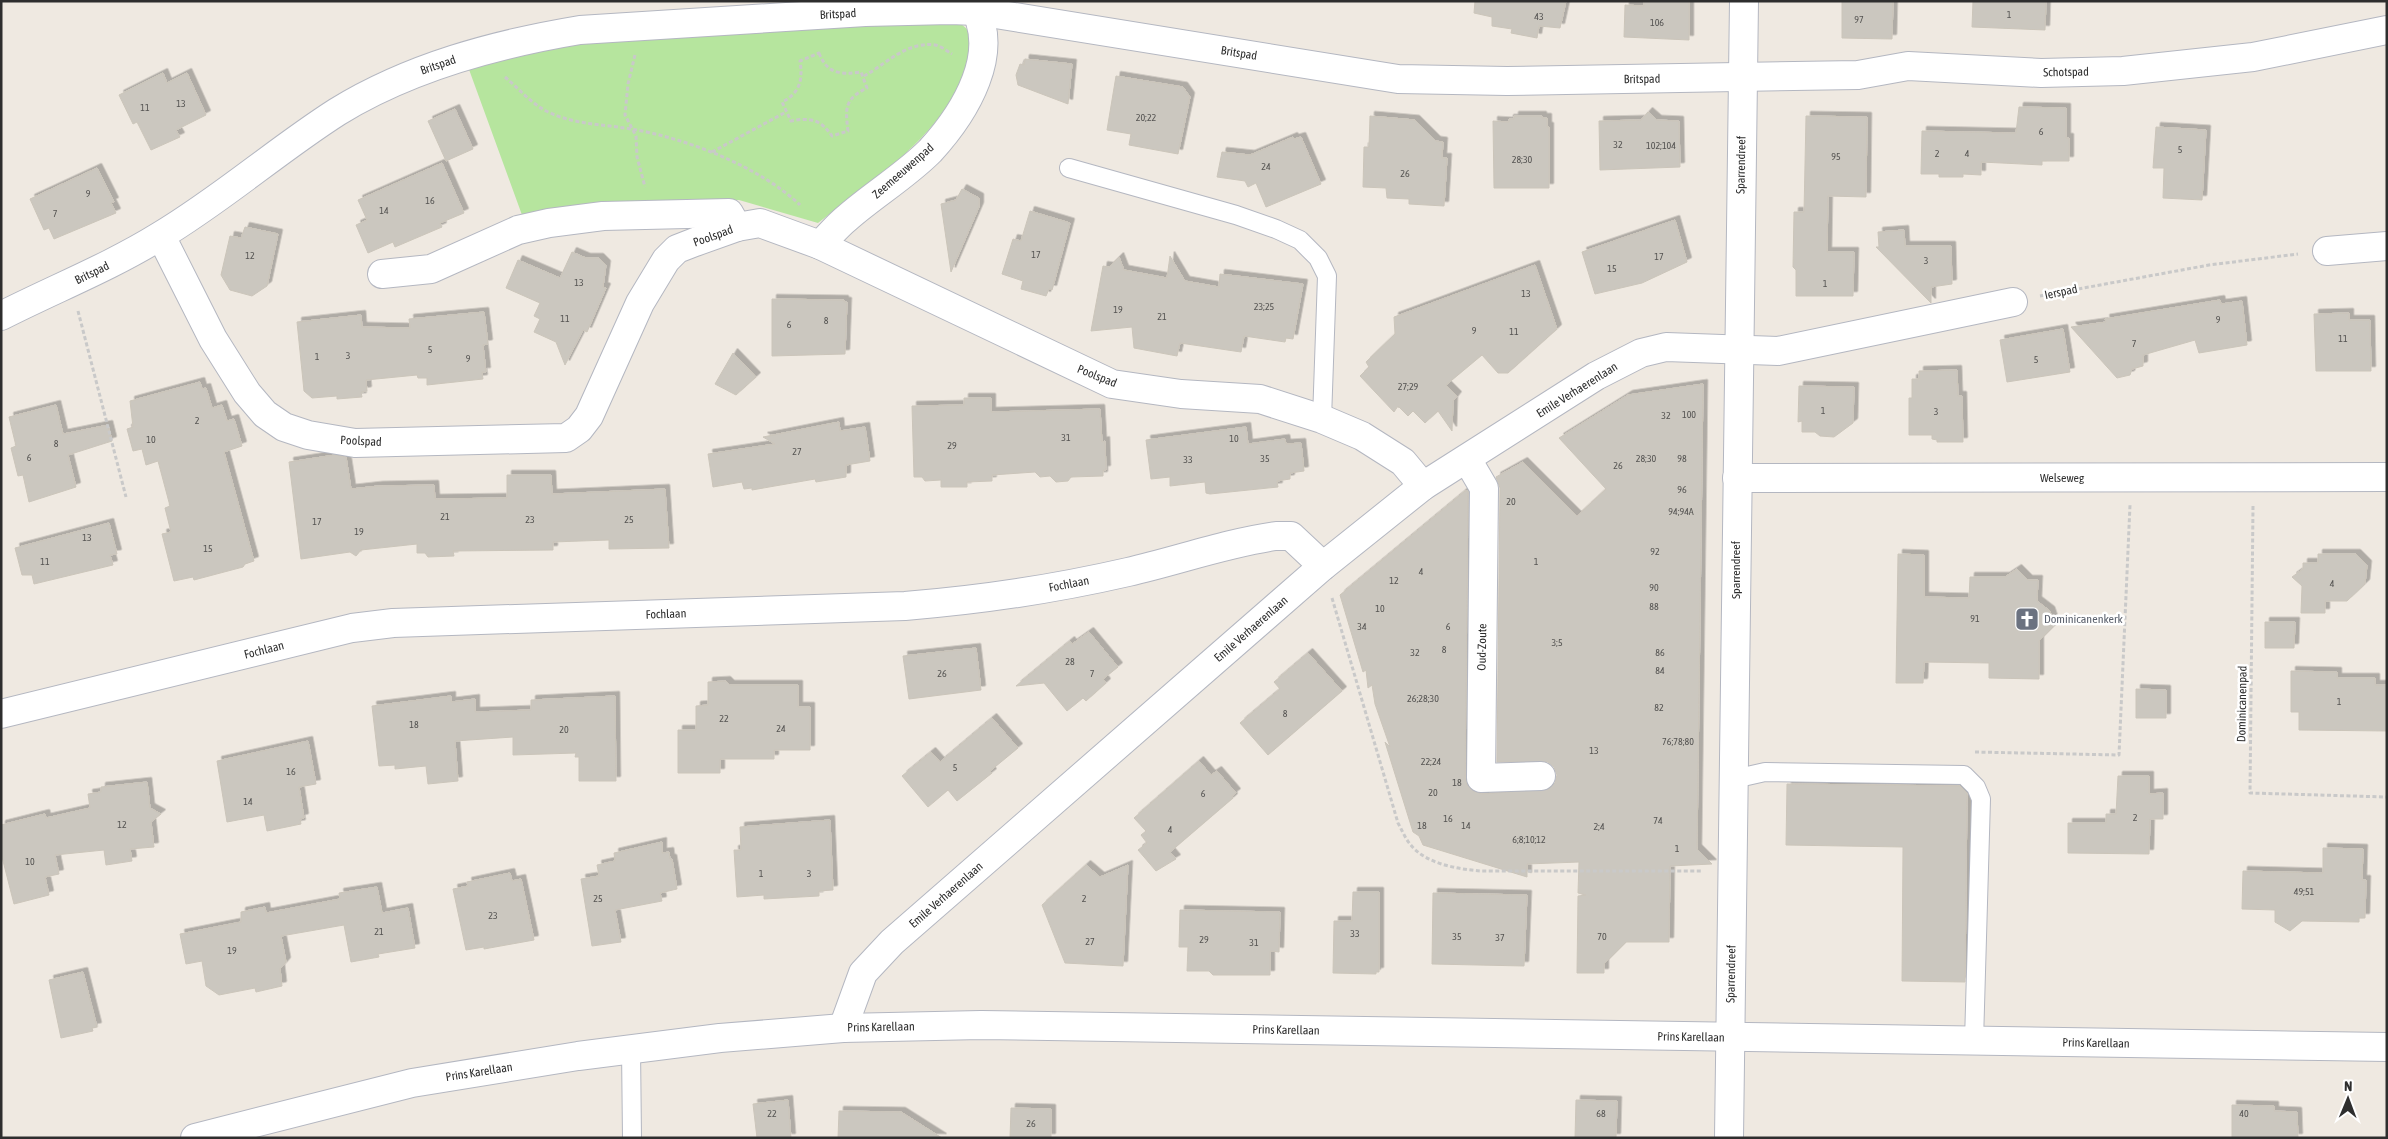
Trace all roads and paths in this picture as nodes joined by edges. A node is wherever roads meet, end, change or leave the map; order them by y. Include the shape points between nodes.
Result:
1 (1744, 1) edge
2 (974, 6) edge
3 (646, 26) junction
4 (2387, 30) edge
5 (468, 55) junction
6 (980, 66) junction
7 (864, 76) junction
8 (1743, 77) junction
9 (786, 112) junction
10 (630, 129) junction
11 (712, 152) junction
12 (1069, 168) dead end
13 (659, 215) junction
14 (737, 227) junction
15 (161, 236) junction
16 (825, 240) junction
17 (2387, 246) edge
18 (2327, 251) joint
19 (382, 274) dead end
20 (71, 283) junction
21 (2013, 302) joint
22 (1, 316) edge
23 (1738, 350) junction
24 (1322, 419) junction
25 (1466, 459) junction
26 (2387, 477) edge
27 (1736, 478) junction
28 (2132, 478) junction
29 (2253, 478) junction
30 (1423, 486) junction
31 (126, 497) dead end
32 (1322, 566) junction
33 (1, 714) edge
34 (1971, 752) dead end
35 (1541, 776) dead end
36 (1734, 779) junction
37 (2387, 796) edge
38 (843, 1028) junction
39 (1730, 1038) junction
40 (1974, 1041) junction
41 (2387, 1047) edge
42 (631, 1050) junction
43 (196, 1138) edge
44 (632, 1138) edge
45 (1729, 1138) edge

1 - 8 street, Sparrendreef
2 - 3 street, Britspad via 950,10
2 - 6 street, Zeemeeuwenpad via 983,36
2 - 8 street, Britspad via 1398,79 1507,81
3 - 5 street, Britspad via 580,30
3 - 10 path via 628,84 625,116
4 - 8 street, Schotspad via 2214,62 2123,71 2041,73 1908,66 1858,75
5 - 10 path via 505,77 545,110 580,124
5 - 15 street, Britspad via 417,72 338,112
6 - 7 path via 936,45 914,46
6 - 16 street, Zeemeeuwenpad via 966,103 930,151
7 - 9 path via 862,72 834,72 823,64 819,53 800,61 800,86 793,96 782,102
7 - 9 path via 867,88 855,94 848,103 848,130 832,136 816,120 791,121
8 - 23 street, Sparrendreef
9 - 11 path
10 - 11 path
10 - 13 path via 636,136 637,157 644,183
11 - 16 path via 768,180 788,194
12 - 24 lane via 1236,215 1300,240 1318,258 1327,276
13 - 14 street via 729,213
13 - 19 street via 603,216 548,223 518,230 431,269
14 - 15 street, Poolspad via 678,249 666,260 640,303 589,416 579,430 566,438 354,443 308,435 284,427 265,414 247,393 213,339
14 - 16 street, Poolspad via 760,223
15 - 20 street, Britspad
16 - 24 street, Poolspad via 1112,384 1182,394 1260,399
17 - 18 street
18 - 21 path, Ierspad via 2209,266 2086,286
20 - 22 street, Britspad
20 - 31 path
21 - 23 street via 1778,351
23 - 25 street, Emile Verhaerenlaan via 1666,347 1641,353 1596,376
23 - 27 street, Sparrendreef
24 - 30 street, Poolspad via 1362,436 1403,462
25 - 30 street, Emile Verhaerenlaan
25 - 35 street, Oud-Zoute via 1484,488 1481,778
26 - 29 street, Welseweg
27 - 28 street, Welseweg
27 - 36 street, Sparrendreef
28 - 29 street, Welseweg
28 - 34 path via 2119,755
29 - 37 path, Dominicanenpad via 2250,793
30 - 32 street, Emile Verhaerenlaan
32 - 33 street, Fochlaan via 1291,536 1276,536 1128,572 958,602 393,623 352,628
32 - 38 street, Emile Verhaerenlaan via 892,942 863,973
36 - 39 street, Sparrendreef
36 - 40 lane via 1765,772 1964,775 1971,780 1981,799
38 - 39 street, Prins Karellaan via 981,1025
38 - 42 street, Prins Karellaan via 720,1038
39 - 40 street, Prins Karellaan
39 - 45 street, Sparrendreef
40 - 41 street, Prins Karellaan
42 - 43 street, Prins Karellaan via 412,1083
42 - 44 lane

